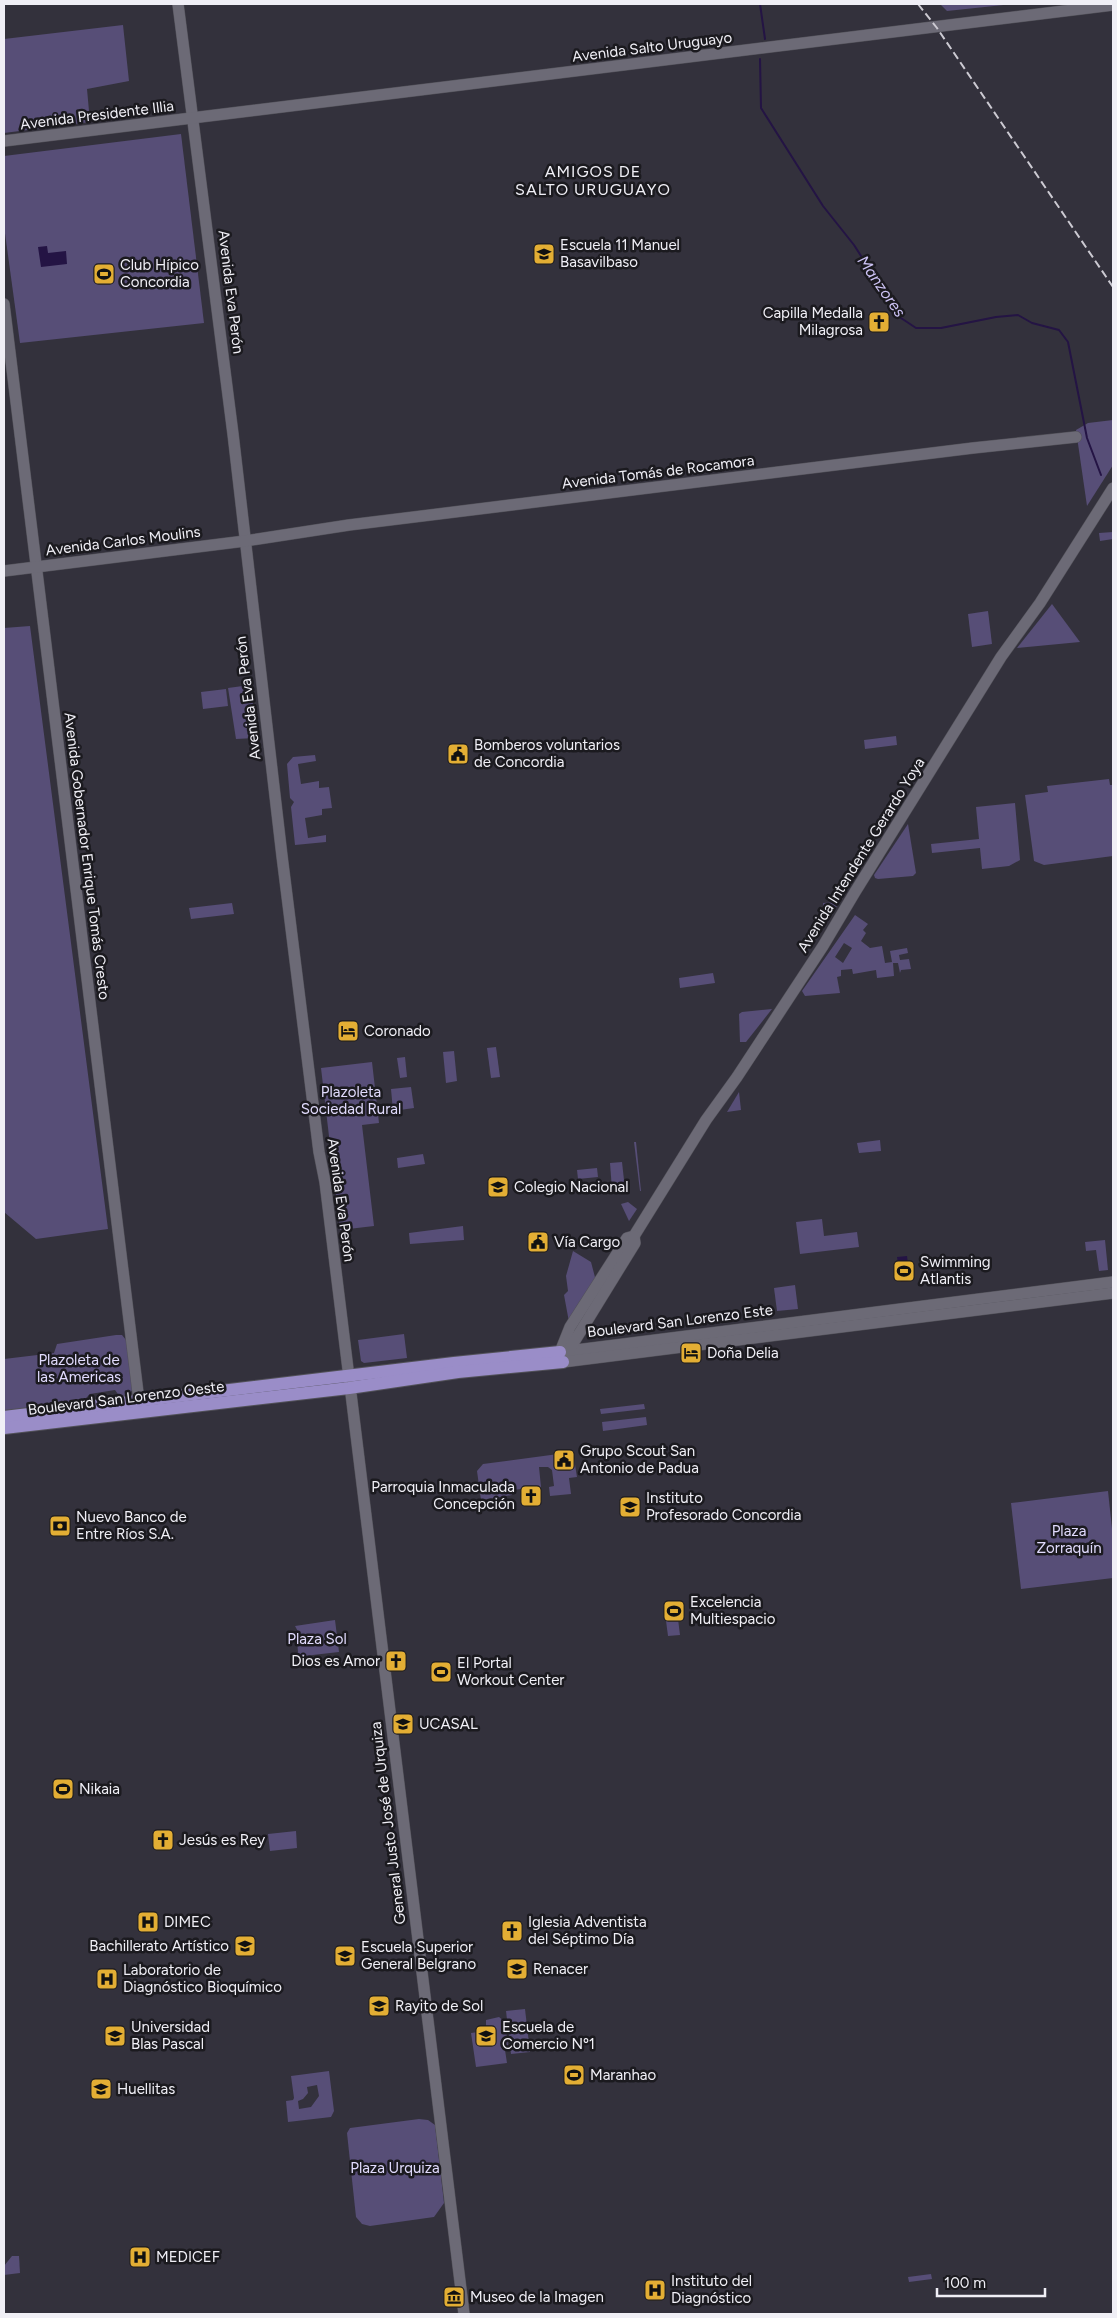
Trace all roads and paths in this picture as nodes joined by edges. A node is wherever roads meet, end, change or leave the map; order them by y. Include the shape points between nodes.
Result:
1 (178, 4) edge
2 (1113, 6) edge
3 (193, 118) junction
4 (4, 141) edge
5 (4, 304) edge
6 (1076, 437) dead end
7 (1113, 488) edge
8 (245, 541) junction
9 (36, 567) junction
10 (4, 571) edge
11 (1113, 1282) edge
12 (1113, 1292) edge
13 (563, 1355) junction
14 (349, 1382) junction
15 (251, 1394) joint
16 (140, 1406) junction
17 (4, 1417) edge
18 (4, 1428) edge
19 (464, 2314) edge

1 - 3 main road, Avenida Eva Perón
2 - 3 main road, Avenida Salto Uruguayo
3 - 4 main road, Avenida Presidente Illia
3 - 8 main road, Avenida Eva Perón
5 - 9 main road, Avenida Gobernador Enrique Tomás Cresto
6 - 8 main road, Avenida Tomás de Rocamora via 349,525
7 - 13 main road, Avenida Intendente Gerardo Yoya via 1040,603 1001,657 824,946 706,1120 634,1236 627,1238 570,1327
8 - 9 main road, Avenida Carlos Moulins
8 - 14 main road, Avenida Eva Perón
9 - 10 main road, Avenida Carlos Moulins
9 - 16 main road, Avenida Gobernador Enrique Tomás Cresto
11 - 13 main road, Boulevard San Lorenzo Este
12 - 13 main road, Boulevard San Lorenzo Este
13 - 14 main road, Boulevard San Lorenzo Este via 458,1372
14 - 15 main road, Boulevard San Lorenzo Este
14 - 19 main road, General Justo José de Urquiza
15 - 16 main road, Boulevard San Lorenzo Oeste
16 - 17 main road, Boulevard San Lorenzo Oeste
16 - 18 main road, Boulevard San Lorenzo Oeste

